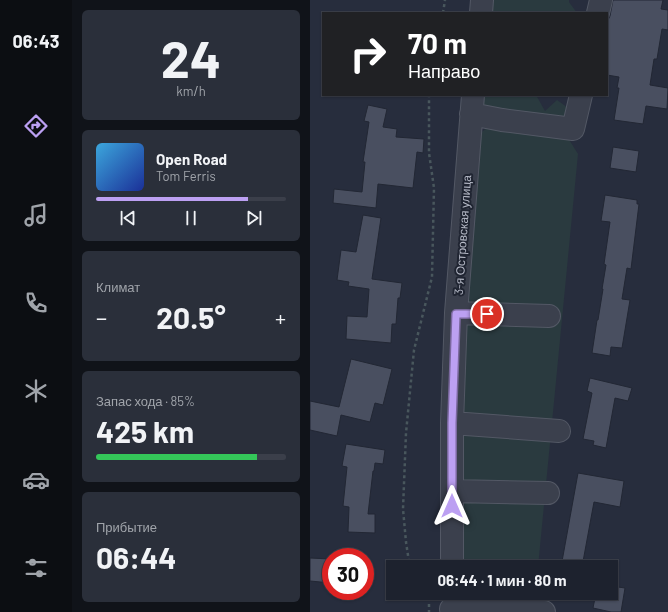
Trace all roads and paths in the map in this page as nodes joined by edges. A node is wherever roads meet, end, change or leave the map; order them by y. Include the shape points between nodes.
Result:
1 (445, 0) edge
2 (482, 0) edge
3 (601, 0) edge
4 (443, 12) edge
5 (481, 12) edge
6 (598, 12) edge
7 (429, 96) edge
8 (581, 96) edge
9 (472, 104) edge
10 (456, 314) junction
11 (550, 316) dead end
12 (452, 423) junction
13 (559, 431) dead end
14 (452, 490) junction
15 (548, 494) dead end
16 (409, 560) edge
17 (452, 560) edge
18 (429, 600) edge
19 (451, 605) edge
20 (429, 612) edge
21 (544, 612) edge

1 - 4 path
2 - 5 street
3 - 6 street
7 - 16 path via 429,152 434,188 432,277 414,350 403,509
8 - 9 street via 573,129 502,120
9 - 10 street, 3-я Островская улица
10 - 11 street
10 - 12 street, 3-я Островская улица
12 - 13 street
12 - 14 street, 3-я Островская улица
14 - 15 street
14 - 17 street, 3-я Островская улица
18 - 20 path
19 - 21 street

